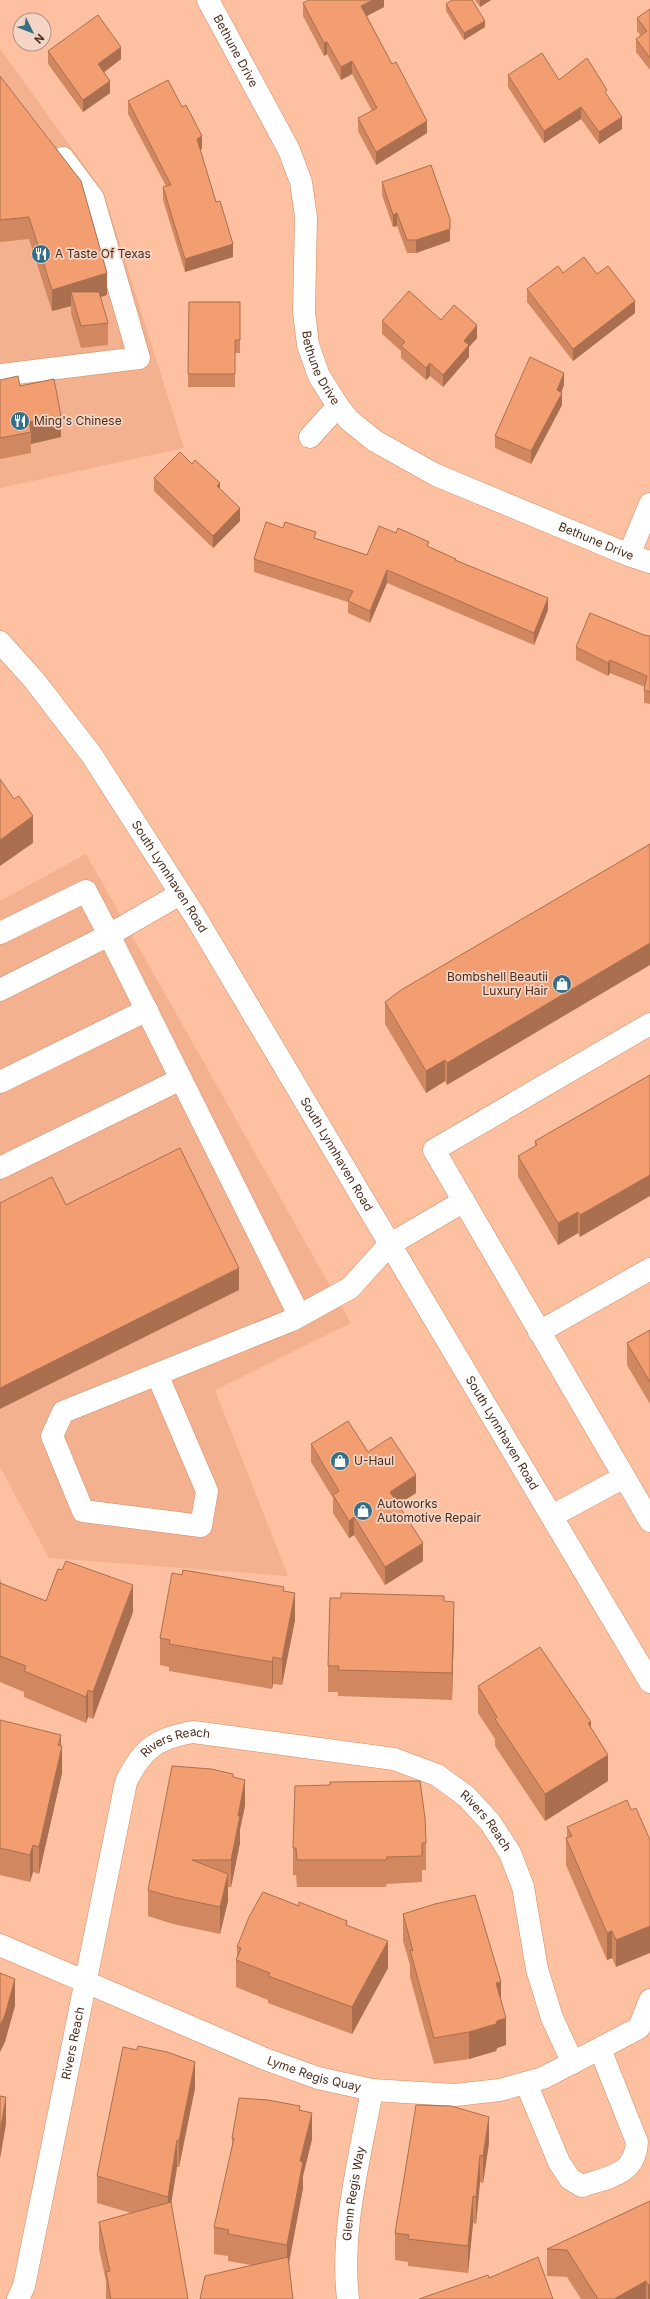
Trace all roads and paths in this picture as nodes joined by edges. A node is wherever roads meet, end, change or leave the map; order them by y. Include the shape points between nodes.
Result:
1 (208, 0) edge
2 (51, 144) edge
3 (0, 375) edge
4 (338, 406) junction
5 (310, 437) dead end
6 (650, 504) edge
7 (629, 555) junction
8 (650, 562) edge
9 (0, 642) edge
10 (180, 894) junction
11 (0, 933) edge
12 (109, 935) junction
13 (0, 990) edge
14 (147, 1010) junction
15 (650, 1024) edge
16 (181, 1079) junction
17 (0, 1082) edge
18 (0, 1168) edge
19 (464, 1201) junction
20 (389, 1245) junction
21 (650, 1269) edge
22 (299, 1316) junction
23 (540, 1332) junction
24 (157, 1374) junction
25 (624, 1477) junction
26 (552, 1516) junction
27 (650, 1521) edge
28 (650, 1682) edge
29 (0, 1945) edge
30 (86, 1981) junction
31 (650, 2000) edge
32 (644, 2030) edge
33 (600, 2049) junction
34 (573, 2064) junction
35 (526, 2082) junction
36 (372, 2090) junction
37 (18, 2299) edge
38 (348, 2299) edge

1 - 4 street, Bethune Drive via 289,150 301,182 306,216 304,312 308,345 319,376
2 - 3 street via 93,198 139,358
4 - 5 street
4 - 7 street, Bethune Drive via 349,420 375,440 436,474
6 - 7 street
7 - 8 street, Bethune Drive
9 - 10 street, South Lynnhaven Road via 34,680 92,754
10 - 12 street
10 - 20 street, South Lynnhaven Road
11 - 12 street via 86,891
12 - 13 street
12 - 14 street
14 - 16 street
14 - 17 street
15 - 19 street via 434,1150
16 - 18 street
16 - 22 street
19 - 20 street
19 - 23 street
20 - 22 street via 350,1288
20 - 26 street, South Lynnhaven Road
21 - 23 street
22 - 24 street
23 - 25 street
24 - 24 street via 207,1491 201,1526 83,1511 52,1436 63,1412
25 - 26 street
25 - 27 street
26 - 28 street, South Lynnhaven Road
29 - 30 street, Lyme Regis Quay
30 - 34 street, Rivers Reach via 126,1782 135,1763 149,1747 172,1735 193,1732 394,1759 437,1775 466,1796 490,1822 510,1853 523,1887 539,1976 552,2018
30 - 36 street, Lyme Regis Quay via 266,2059 318,2078
30 - 37 street, Rivers Reach via 24,2286
31 - 32 street, Lyme Regis Quay
32 - 33 street, Lyme Regis Quay
33 - 34 street, Lyme Regis Quay
33 - 35 street via 637,2142 636,2156 624,2171 582,2186 570,2179 558,2162
34 - 35 street, Lyme Regis Quay via 543,2078
35 - 36 street, Lyme Regis Quay via 500,2090 456,2095
36 - 38 street, Glenn Regis Way via 348,2227

